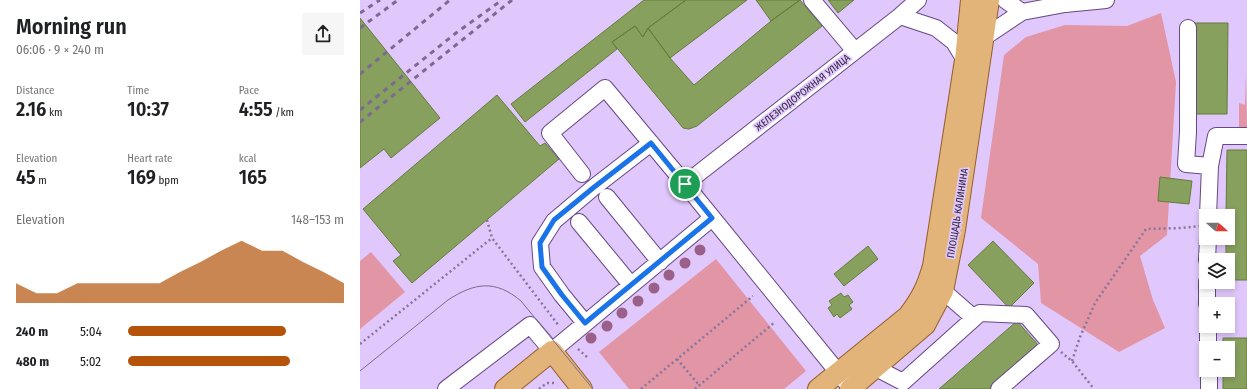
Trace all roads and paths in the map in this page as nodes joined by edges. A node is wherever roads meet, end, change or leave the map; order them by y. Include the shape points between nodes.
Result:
1 (812, 0) edge
2 (918, 0) edge
3 (971, 0) edge
4 (989, 0) edge
5 (1005, 0) edge
6 (1106, 0) edge
7 (1068, 2) edge
8 (1022, 12) junction
9 (900, 16) junction
10 (1188, 28) dead end
11 (983, 38) junction
12 (855, 51) junction
13 (965, 60) junction
14 (1247, 136) edge
15 (651, 143) junction
16 (1210, 166) junction
17 (582, 174) dead end
18 (685, 184) junction
19 (607, 198) dead end
20 (1208, 209) edge
21 (712, 218) junction
22 (487, 220) dead end
23 (579, 222) dead end
24 (1199, 227) edge
25 (492, 238) junction
26 (660, 262) junction
27 (631, 285) junction
28 (943, 291) junction
29 (753, 296) dead end
30 (974, 318) junction
31 (775, 322) dead end
32 (585, 323) junction
33 (560, 326) dead end
34 (360, 344) edge
35 (1051, 344) junction
36 (578, 350) dead end
37 (552, 351) junction
38 (587, 357) dead end
39 (677, 359) junction
40 (1072, 361) junction
41 (876, 368) junction
42 (839, 373) junction
43 (1209, 377) edge
44 (561, 385) dead end
45 (646, 385) junction
46 (699, 385) junction
47 (446, 389) edge
48 (505, 389) edge
49 (539, 389) edge
50 (582, 389) edge
51 (641, 389) edge
52 (649, 389) edge
53 (695, 389) edge
54 (818, 389) edge
55 (851, 389) edge
56 (999, 389) edge
57 (1094, 389) edge
58 (1209, 389) edge

1 - 12 street
2 - 9 street, ЖЕЛЕЗНОДОРОЖНАЯ УЛИЦА
3 - 13 main road, ПЛОЩАДЬ КАЛИНИНА
4 - 11 main road, ПЛОЩАДЬ КАЛИНИНА
5 - 8 street
6 - 7 street
7 - 8 street
8 - 11 street
9 - 12 street, ЖЕЛЕЗНОДОРОЖНАЯ УЛИЦА
9 - 13 street via 936,28 954,42
10 - 16 street via 1186,164
11 - 28 main road, ПЛОЩАДЬ КАЛИНИНА via 955,230
12 - 18 street, ЖЕЛЕЗНОДОРОЖНАЯ УЛИЦА
13 - 42 main road, ПЛОЩАДЬ КАЛИНИНА via 928,285 908,316
14 - 16 street via 1216,136
15 - 17 street via 605,88 550,133
15 - 18 street
15 - 32 street via 554,220 540,243 542,267
16 - 20 street
18 - 21 street
19 - 26 street
21 - 26 street
21 - 42 street, ПЛОЩАДЬ КАЛИНИНА
22 - 25 path
23 - 27 street
24 - 40 path via 1146,229 1095,303
25 - 33 path
25 - 34 path
26 - 27 street
27 - 32 street
28 - 30 street
28 - 41 main road, ПЛОЩАДЬ КАЛИНИНА via 925,325
29 - 39 path
30 - 35 street via 980,313 1026,315
30 - 41 street via 903,382
31 - 46 path
32 - 37 street
35 - 40 path
35 - 56 street
36 - 38 path
37 - 47 street via 530,325
37 - 48 main road
37 - 50 main road
39 - 45 path
39 - 46 path
40 - 57 path
41 - 55 main road, ПЛОЩАДЬ КАЛИНИНА
42 - 54 main road, ПЛОЩАДЬ КАЛИНИНА
42 - 55 street, ПЛОЩАДЬ КАЛИНИНА
43 - 58 street
44 - 49 path via 547,382
45 - 51 path
45 - 52 path
46 - 53 path

